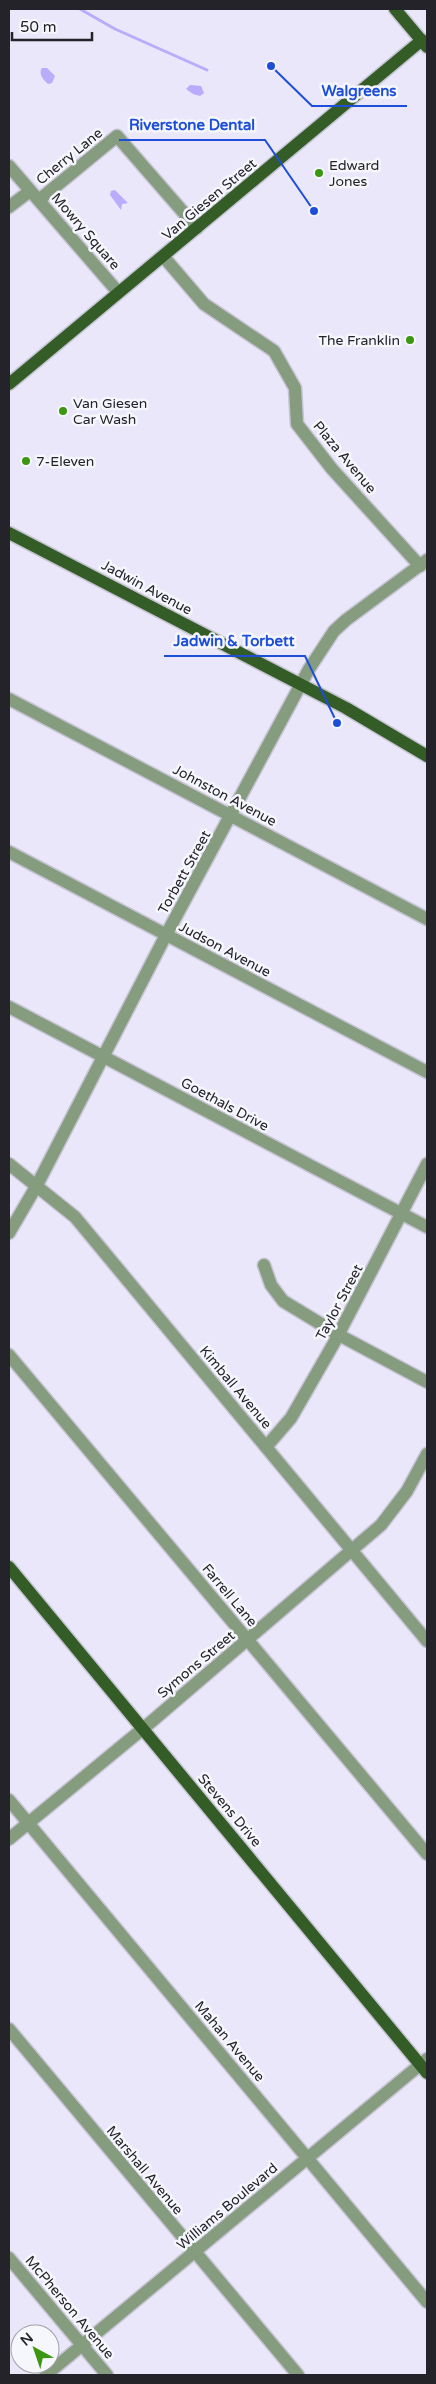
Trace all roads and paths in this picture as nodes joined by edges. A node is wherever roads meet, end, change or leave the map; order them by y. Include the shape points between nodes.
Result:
1 (395, 9) edge
2 (426, 41) edge
3 (9, 166) edge
4 (34, 195) junction
5 (9, 207) edge
6 (197, 228) junction
7 (163, 256) junction
8 (118, 292) junction
9 (9, 384) edge
10 (9, 533) edge
11 (423, 563) edge
12 (300, 684) junction
13 (9, 699) edge
14 (427, 756) edge
15 (232, 815) junction
16 (9, 852) edge
17 (427, 919) edge
18 (166, 935) junction
19 (9, 1007) edge
20 (103, 1056) junction
21 (427, 1072) edge
22 (9, 1164) edge
23 (427, 1164) edge
24 (37, 1185) junction
25 (402, 1214) junction
26 (427, 1227) edge
27 (9, 1234) edge
28 (264, 1266) dead end
29 (339, 1334) junction
30 (9, 1355) edge
31 (427, 1382) edge
32 (266, 1446) junction
33 (427, 1454) edge
34 (352, 1551) junction
35 (9, 1567) edge
36 (248, 1640) junction
37 (427, 1641) edge
38 (143, 1728) junction
39 (9, 1800) edge
40 (28, 1823) junction
41 (9, 1839) edge
42 (427, 1854) edge
43 (9, 2030) edge
44 (425, 2066) edge
45 (307, 2158) junction
46 (194, 2253) junction
47 (9, 2258) edge
48 (427, 2302) edge
49 (82, 2345) junction
50 (46, 2375) edge
51 (107, 2375) edge
52 (298, 2375) edge

1 - 2 main road
2 - 6 main road, Van Giesen Street
3 - 4 street, Mowry Square
4 - 5 street, Mowry Square
4 - 6 street, Cherry Lane via 117,136
4 - 8 street, Mowry Square
6 - 7 main road, Van Giesen Street
7 - 8 main road, Van Giesen Street
7 - 11 street, Plaza Avenue via 204,304 274,351 295,388 297,424 332,469
8 - 9 main road, Van Giesen Street
10 - 12 main road, Jadwin Avenue
11 - 12 street, Torbett Street via 334,631
12 - 14 main road, Jadwin Avenue
12 - 15 street, Torbett Street
13 - 15 street, Johnston Avenue
15 - 17 street, Johnston Avenue
15 - 18 street, Torbett Street
16 - 18 street, Judson Avenue
18 - 20 street, Torbett Street
18 - 21 street, Judson Avenue
19 - 20 street, Goethals Drive
20 - 24 street, Torbett Street
20 - 25 street, Goethals Drive
22 - 24 street, Kimball Avenue
23 - 25 street, Taylor Street
24 - 27 street, Torbett Street
24 - 32 street, Kimball Avenue via 75,1217
25 - 26 street, Goethals Drive
25 - 29 street, Taylor Street
28 - 29 street via 271,1285 283,1301
29 - 31 street
29 - 32 street, Taylor Street via 291,1418
30 - 36 street, Farrell Lane
32 - 34 street, Kimball Avenue
33 - 34 street, Symons Street via 407,1492 381,1525
34 - 36 street, Symons Street
34 - 37 street, Kimball Avenue
35 - 38 main road, Stevens Drive
36 - 38 street, Symons Street
36 - 42 street, Farrell Lane
38 - 40 street, Symons Street
38 - 44 main road, Stevens Drive
39 - 40 street, Mahan Avenue
40 - 41 street, Symons Street
40 - 45 street, Mahan Avenue
43 - 46 street, Marshall Avenue
44 - 45 street, Williams Boulevard
45 - 46 street, Williams Boulevard
45 - 48 street, Mahan Avenue
46 - 49 street, Williams Boulevard
46 - 52 street, Marshall Avenue
47 - 49 street, McPherson Avenue
49 - 50 street, Williams Boulevard
49 - 51 street, McPherson Avenue

